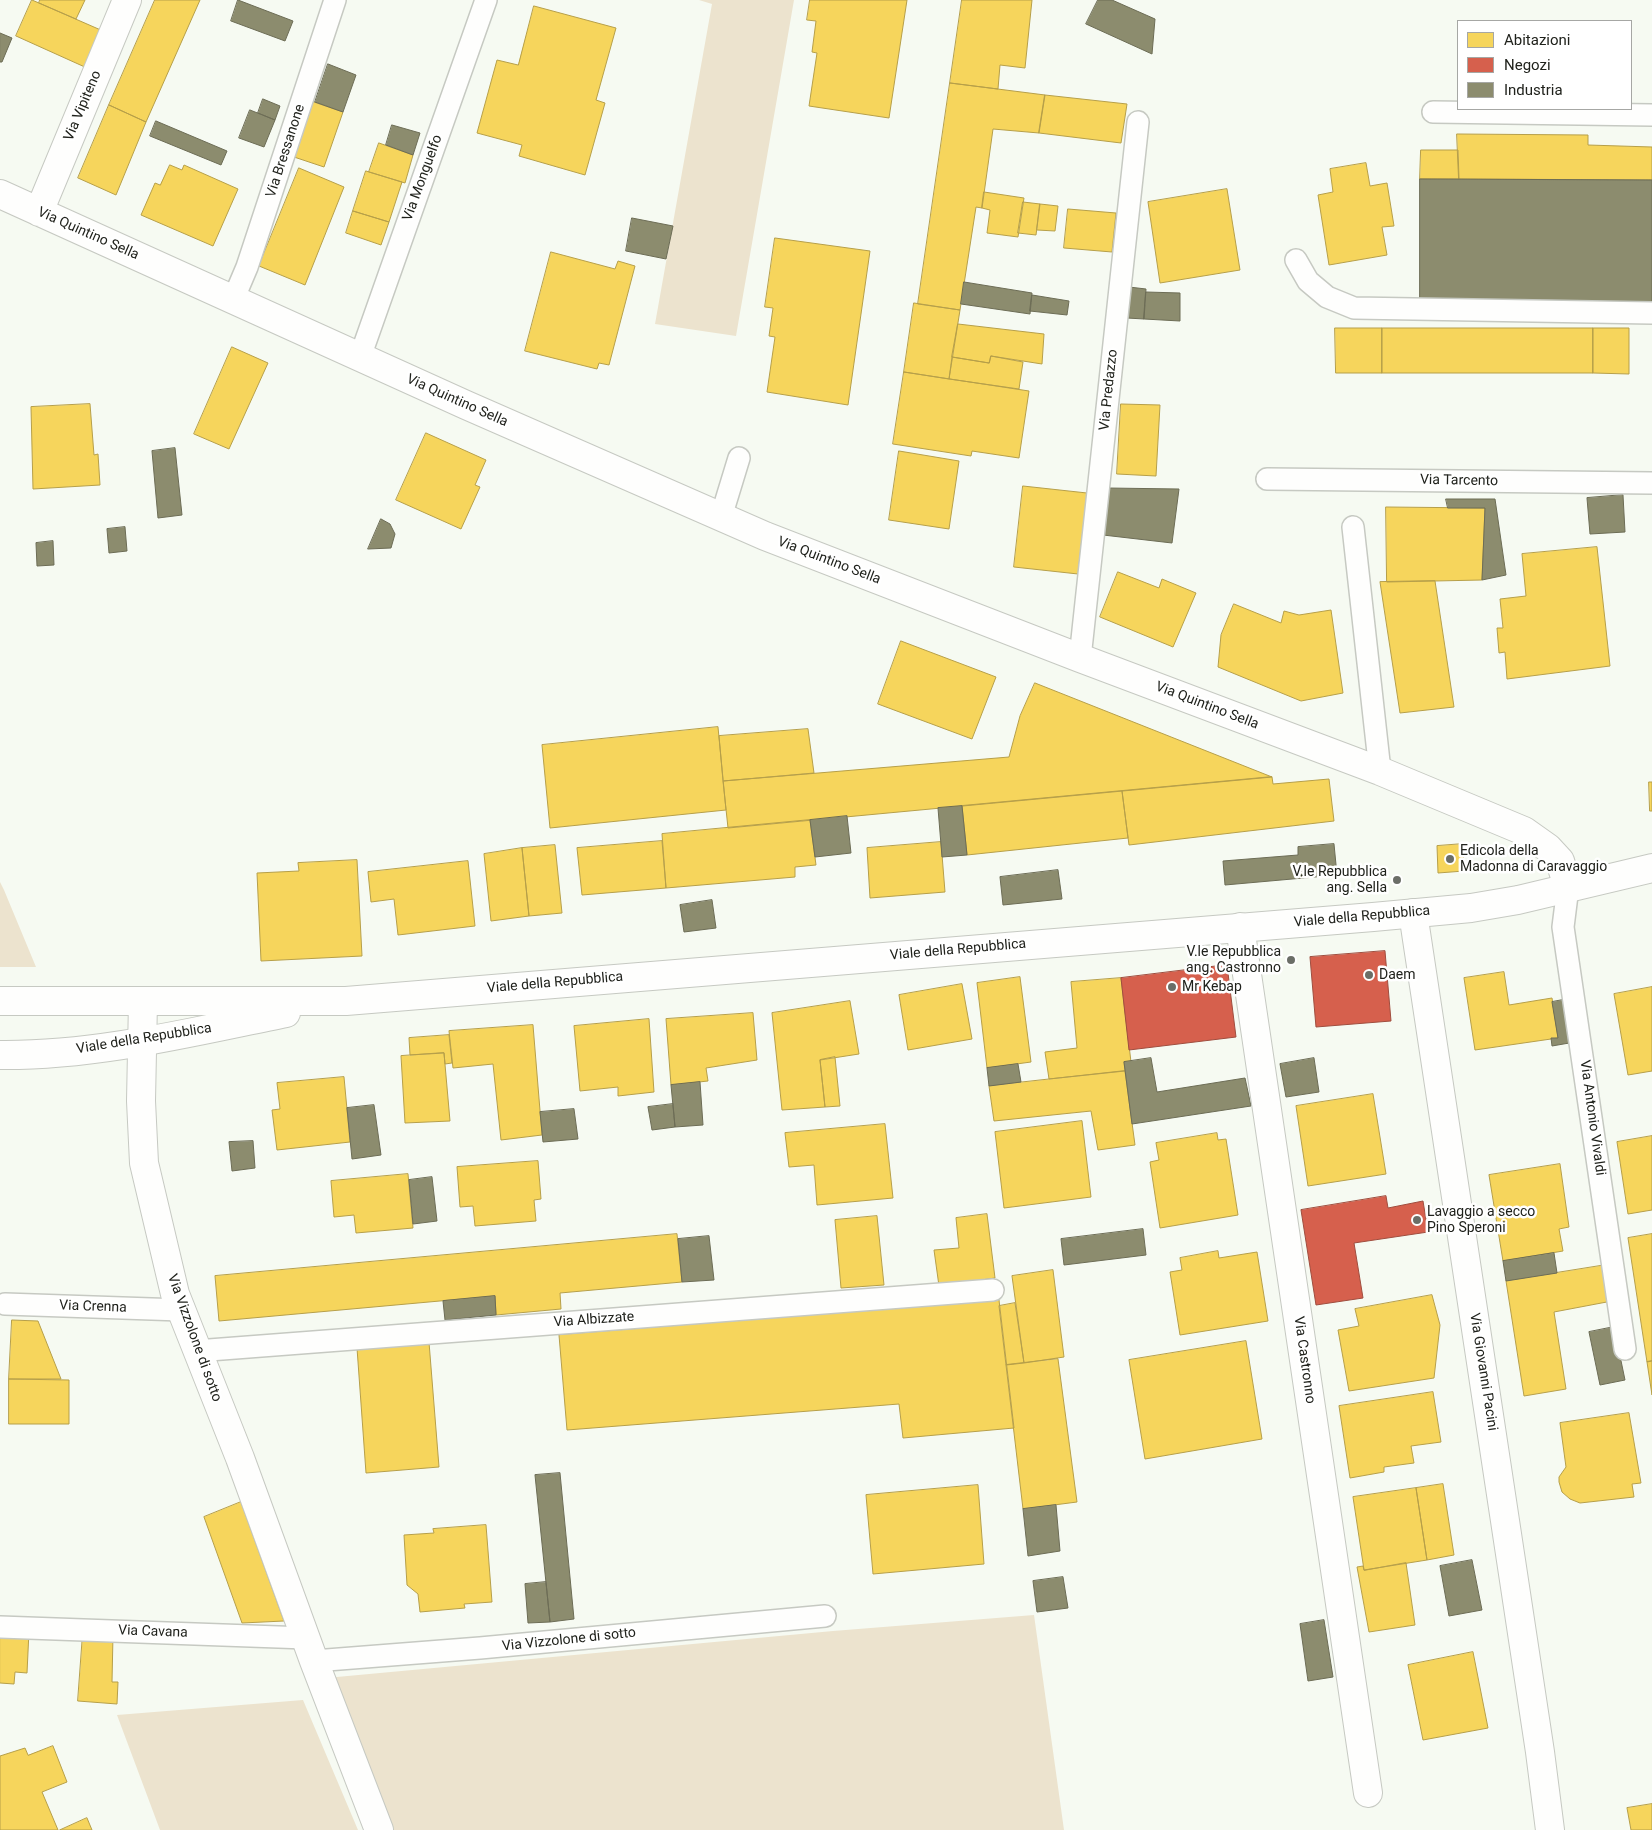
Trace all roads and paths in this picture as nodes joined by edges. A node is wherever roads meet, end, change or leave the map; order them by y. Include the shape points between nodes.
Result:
1 (127, 0) edge
2 (335, 0) edge
3 (486, 0) edge
4 (1433, 112) dead end
5 (1652, 115) edge
6 (1138, 122) dead end
7 (0, 194) edge
8 (38, 212) junction
9 (1296, 260) dead end
10 (233, 300) junction
11 (1652, 313) edge
12 (360, 357) junction
13 (739, 458) dead end
14 (1267, 479) dead end
15 (1652, 483) edge
16 (720, 518) junction
17 (1353, 527) dead end
18 (1080, 658) junction
19 (1380, 771) junction
20 (1652, 868) edge
21 (1568, 887) junction
22 (1413, 913) junction
23 (1240, 927) junction
24 (0, 1001) edge
25 (346, 1001) junction
26 (143, 1002) junction
27 (142, 1042) junction
28 (0, 1055) edge
29 (993, 1290) dead end
30 (5, 1304) dead end
31 (181, 1310) junction
32 (1626, 1349) dead end
33 (196, 1351) junction
34 (824, 1616) dead end
35 (0, 1627) edge
36 (310, 1650) junction
37 (1368, 1793) dead end
38 (379, 1830) edge
39 (1550, 1830) edge

1 - 8 street, Via Vipiteno
2 - 10 lane, Via Bressanone via 247,267
3 - 12 lane, Via Monguelfo
4 - 5 lane
6 - 18 lane, Via Predazzo
7 - 8 street, Via Quintino Sella
8 - 10 street, Via Quintino Sella
9 - 11 lane via 1308,280 1327,297 1354,308
10 - 12 street, Via Quintino Sella
12 - 16 street, Via Quintino Sella
13 - 16 lane
14 - 15 lane, Via Tarcento
16 - 18 street, Via Quintino Sella
17 - 19 lane
18 - 19 street, Via Quintino Sella
19 - 21 street, Via Quintino Sella via 1524,831 1560,861
20 - 21 street
21 - 22 street, Viale della Repubblica via 1471,908
21 - 32 lane, Via Antonio Vivaldi via 1563,927
22 - 23 street, Viale della Repubblica
22 - 39 street, Via Giovanni Pacini
23 - 25 street, Viale della Repubblica
23 - 37 street, Via Castronno
24 - 26 street, Viale della Repubblica
25 - 26 street, Viale della Repubblica
25 - 27 street, Viale della Repubblica
26 - 27 street, Via Vizzolone di sotto
27 - 28 street, Viale della Repubblica via 33,1056
27 - 31 street, Via Vizzolone di sotto via 140,1101 144,1162 167,1265
29 - 33 lane, Via Albizzate
30 - 31 lane, Via Crenna
31 - 33 street, Via Vizzolone di sotto
33 - 36 street, Via Vizzolone di sotto via 240,1458
34 - 36 lane, Via Vizzolone di sotto via 480,1648
35 - 36 lane, Via Cavana
36 - 38 street, Via Vizzolone di sotto

